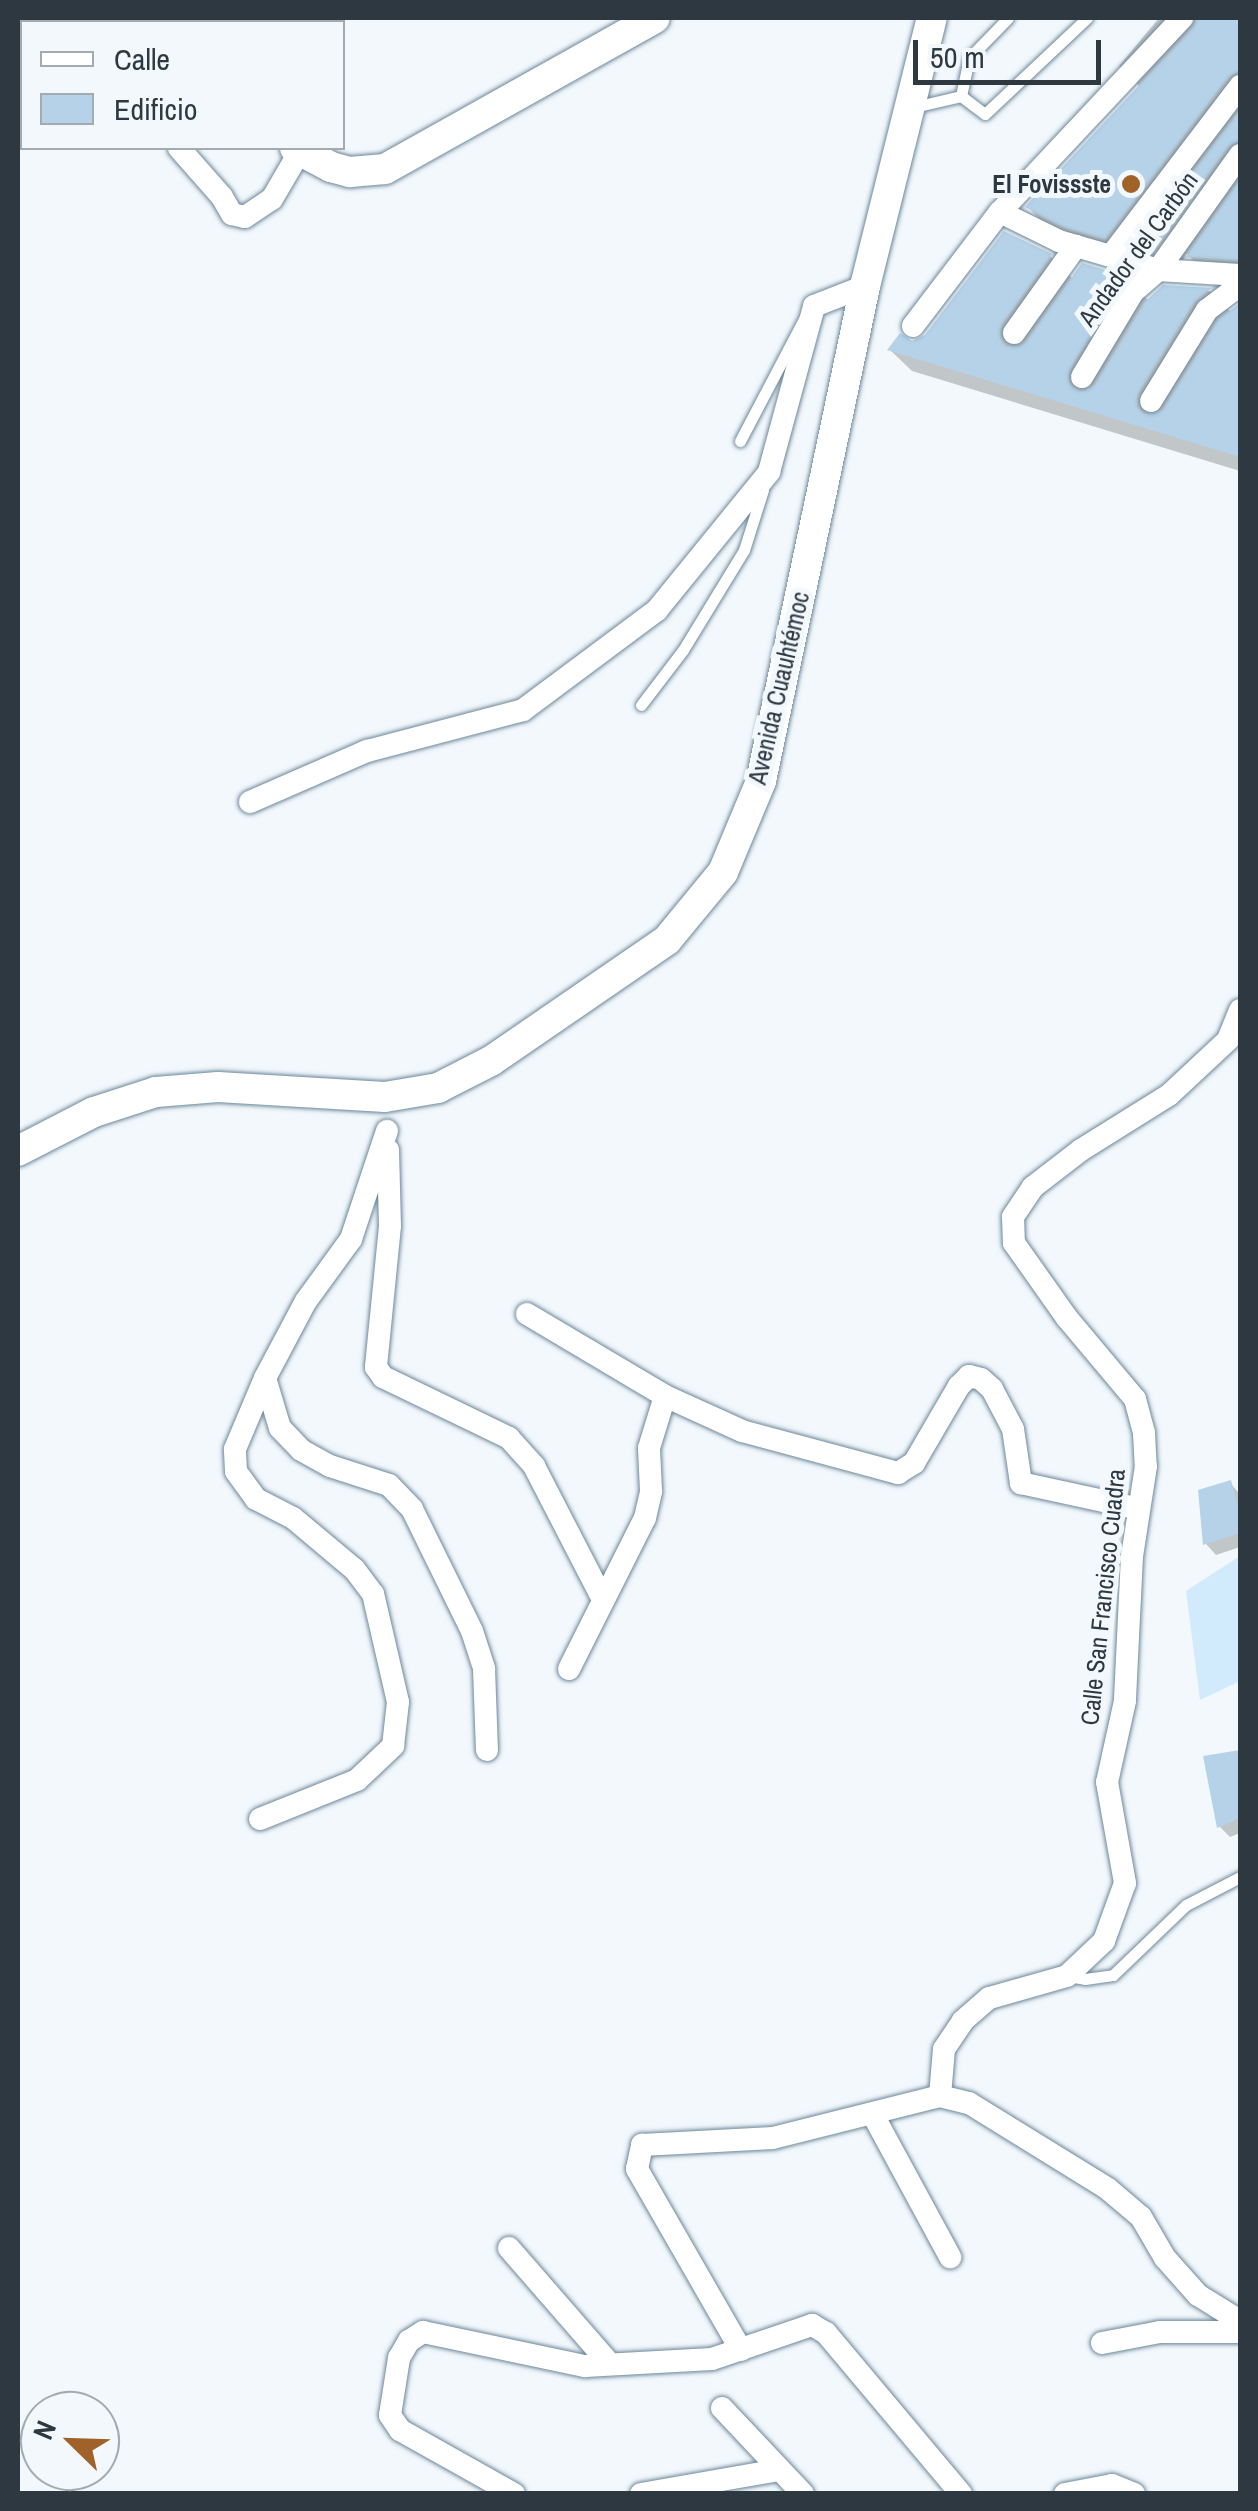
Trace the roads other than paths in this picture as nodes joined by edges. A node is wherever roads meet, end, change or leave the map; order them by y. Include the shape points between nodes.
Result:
1 (654, 18) edge
2 (932, 18) edge
3 (1008, 18) edge
4 (1088, 18) edge
5 (1182, 18) edge
6 (1240, 86) edge
7 (960, 96) junction
8 (910, 108) junction
9 (181, 150) edge
10 (297, 150) edge
11 (300, 150) edge
12 (1240, 155) edge
13 (1000, 212) junction
14 (1076, 246) junction
15 (1113, 253) junction
16 (1158, 270) junction
17 (1240, 275) edge
18 (1240, 285) edge
19 (865, 286) junction
20 (814, 306) junction
21 (913, 326) dead end
22 (1014, 333) dead end
23 (1082, 377) dead end
24 (1152, 401) dead end
25 (740, 441) dead end
26 (769, 472) junction
27 (641, 705) dead end
28 (250, 802) dead end
29 (1240, 1010) edge
30 (384, 1097) junction
31 (386, 1131) junction
32 (18, 1151) edge
33 (527, 1314) dead end
34 (265, 1378) junction
35 (665, 1396) junction
36 (1136, 1508) junction
37 (602, 1598) junction
38 (569, 1669) dead end
39 (487, 1750) dead end
40 (260, 1819) dead end
41 (1240, 1877) edge
42 (1067, 1976) junction
43 (940, 2096) junction
44 (874, 2115) junction
45 (508, 2248) dead end
46 (950, 2257) dead end
47 (1240, 2321) edge
48 (1240, 2332) edge
49 (1102, 2344) dead end
50 (740, 2350) junction
51 (609, 2364) junction
52 (722, 2408) dead end
53 (778, 2470) junction
54 (514, 2494) edge
55 (641, 2494) edge
56 (803, 2494) edge
57 (962, 2494) edge
58 (1064, 2494) edge
59 (1134, 2494) edge

1 - 11 main road via 385,169 350,172
2 - 8 main road, Avenida Cuauhtémoc
3 - 7 lane via 969,58
4 - 7 lane via 986,114
5 - 13 street
6 - 15 street
7 - 8 lane
8 - 19 main road, Avenida Cuauhtémoc
9 - 10 street via 232,214 245,217 272,199
12 - 16 street, Andador del Carbón
13 - 14 street
13 - 21 street
14 - 15 street
14 - 22 street
15 - 16 street
16 - 17 street
16 - 23 street, Andador del Carbón via 1133,292
18 - 24 street via 1208,310
19 - 20 street
19 - 30 main road, Avenida Cuauhtémoc via 761,781 723,872 667,940 492,1061 438,1088
20 - 25 lane via 796,326
20 - 26 street
26 - 27 lane via 744,550 684,650
26 - 28 street via 657,610 523,710 367,751
29 - 36 street, Calle San Francisco Cuadra via 1228,1040 1169,1095 1045,1178 1013,1217 1014,1243 1135,1399 1146,1466
30 - 31 street
30 - 32 main road, Avenida Cuauhtémoc via 218,1087 156,1092 94,1112
31 - 34 street via 351,1239 306,1301
31 - 37 street via 390,1226 376,1366 383,1377 509,1438 534,1466
33 - 35 street
34 - 39 street via 280,1428 301,1450 389,1485 412,1509 484,1669
34 - 40 street via 235,1449 236,1471 256,1498 293,1518 354,1569 373,1594 398,1702 392,1746 376,1765 356,1780
35 - 36 street via 742,1430 898,1473 914,1463 959,1386 968,1376 981,1379 1013,1428 1021,1482
35 - 37 street via 649,1448 645,1518
36 - 42 street, Calle San Francisco Cuadra via 1125,1701 1107,1782 1125,1883 1104,1940
37 - 38 street
41 - 42 lane via 1186,1904 1113,1975
42 - 43 street, Calle San Francisco Cuadra via 989,1998 963,2021 944,2049
43 - 44 street
43 - 47 street via 969,2103 1108,2190 1140,2217 1198,2295
44 - 46 street
44 - 50 street via 773,2138 642,2145 637,2153 637,2169
45 - 51 street
48 - 49 street via 1160,2332
50 - 51 street via 712,2359
50 - 57 street via 812,2325 826,2333
51 - 54 street via 556,2364 423,2332 409,2341 392,2380 390,2414 400,2430
52 - 53 street
53 - 55 street
53 - 56 street
58 - 59 street via 1112,2486

